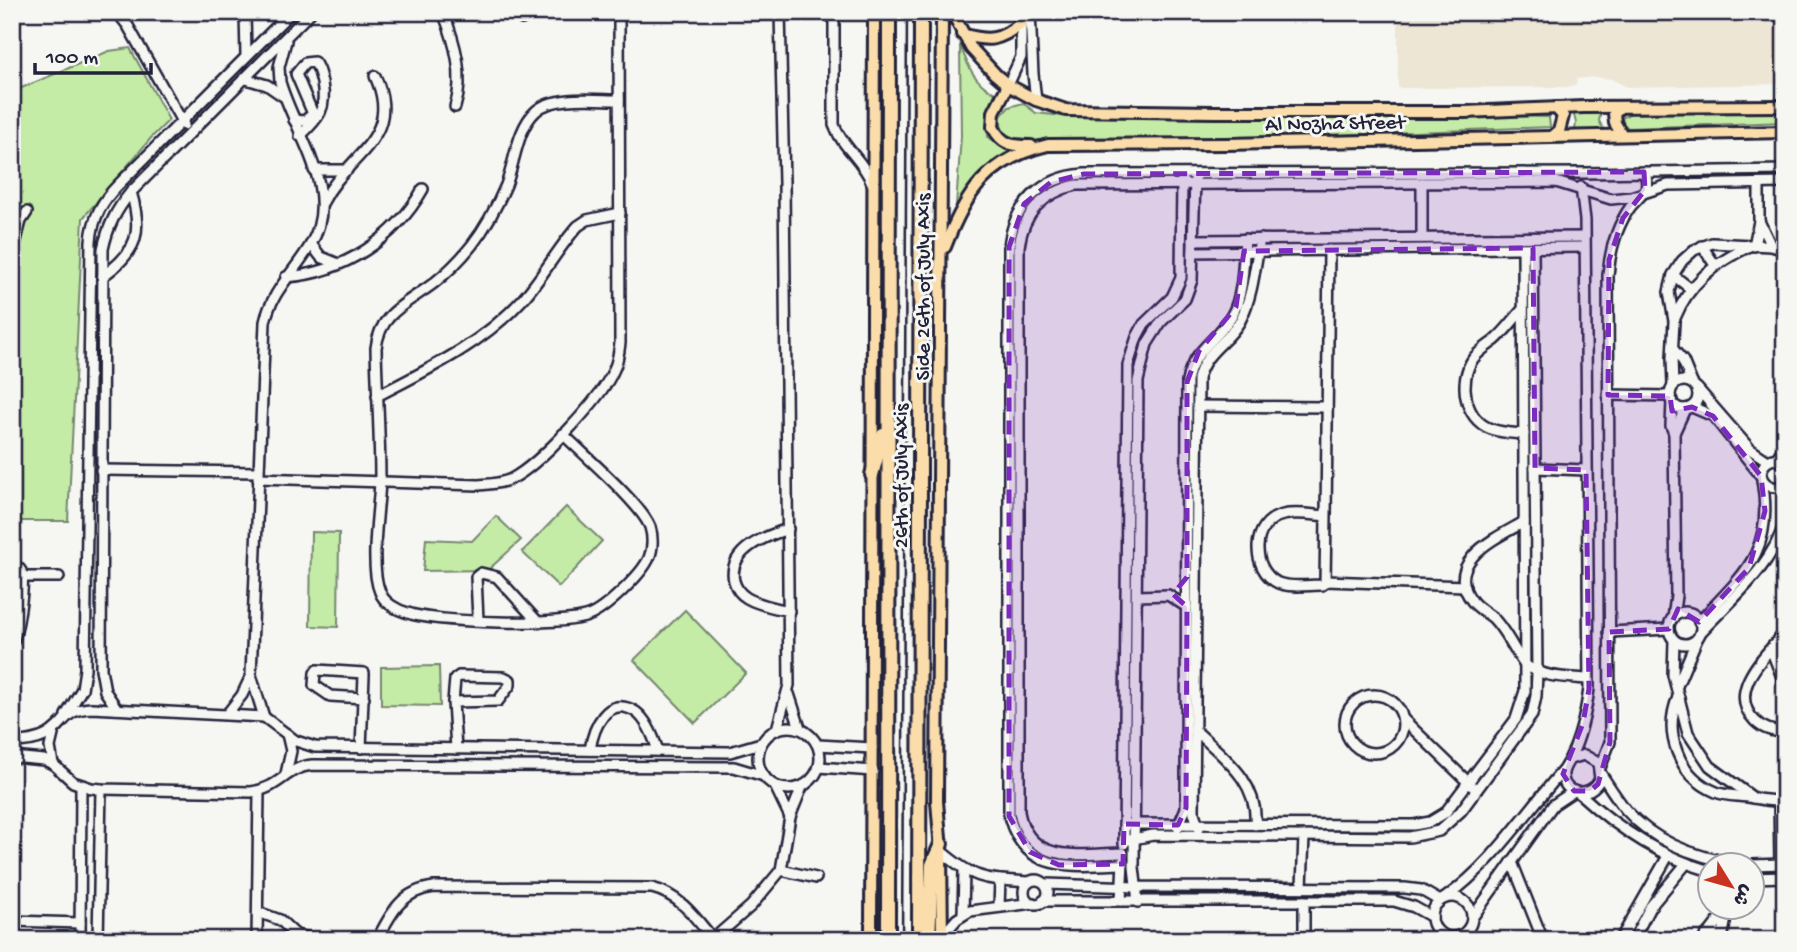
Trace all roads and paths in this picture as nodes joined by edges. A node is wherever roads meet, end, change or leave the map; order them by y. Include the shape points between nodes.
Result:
1 (117, 12) edge
2 (245, 12) edge
3 (272, 12) edge
4 (312, 12) edge
5 (443, 12) edge
6 (619, 12) edge
7 (780, 12) edge
8 (834, 12) edge
9 (874, 12) edge
10 (889, 12) edge
11 (921, 12) edge
12 (942, 12) edge
13 (952, 12) edge
14 (1030, 12) edge
15 (289, 14) edge
16 (1021, 18) edge
17 (962, 34) junction
18 (287, 37) junction
19 (246, 56) junction
20 (375, 76) dead end
21 (246, 79) junction
22 (1008, 85) junction
23 (285, 97) junction
24 (619, 100) junction
25 (1036, 100) junction
26 (1785, 106) edge
27 (455, 107) dead end
28 (1556, 107) junction
29 (1619, 108) junction
30 (315, 116) junction
31 (294, 120) junction
32 (182, 121) junction
33 (1785, 132) edge
34 (189, 133) junction
35 (1622, 135) junction
36 (300, 136) junction
37 (1553, 136) junction
38 (1048, 145) junction
39 (314, 170) junction
40 (347, 170) junction
41 (1785, 170) edge
42 (1644, 172) junction
43 (1584, 173) junction
44 (1182, 174) junction
45 (1195, 174) junction
46 (1422, 183) junction
47 (1785, 183) edge
48 (872, 184) junction
49 (1759, 184) junction
50 (1182, 185) junction
51 (1194, 185) junction
52 (423, 189) dead end
53 (1582, 190) junction
54 (131, 192) junction
55 (1641, 194) junction
56 (323, 203) junction
57 (27, 212) dead end
58 (620, 213) junction
59 (1759, 221) junction
60 (1016, 236) junction
61 (1422, 237) junction
62 (1584, 237) junction
63 (1245, 239) junction
64 (1260, 239) junction
65 (1193, 240) junction
66 (311, 244) junction
67 (1702, 246) junction
68 (1752, 246) junction
69 (1584, 247) junction
70 (1528, 248) junction
71 (1780, 248) edge
72 (1329, 250) junction
73 (1244, 251) junction
74 (1257, 251) junction
75 (1193, 252) junction
76 (942, 255) junction
77 (12, 256) edge
78 (336, 263) junction
79 (1715, 265) junction
80 (1673, 275) junction
81 (103, 276) junction
82 (286, 277) junction
83 (1691, 289) junction
84 (1523, 309) junction
85 (1674, 321) junction
86 (1674, 349) junction
87 (1695, 385) junction
88 (1672, 394) junction
89 (1608, 395) junction
90 (377, 396) junction
91 (1198, 406) junction
92 (1327, 407) junction
93 (1688, 408) junction
94 (887, 421) junction
95 (1726, 426) junction
96 (1674, 433) junction
97 (563, 434) junction
98 (1524, 434) junction
99 (1785, 446) edge
100 (1776, 460) edge
101 (1535, 468) junction
102 (101, 470) junction
103 (1586, 470) junction
104 (258, 475) junction
105 (872, 475) junction
106 (1761, 478) junction
107 (380, 481) junction
108 (1785, 485) edge
109 (1326, 516) junction
110 (1785, 521) edge
111 (1524, 522) junction
112 (788, 529) junction
113 (12, 564) edge
114 (1752, 571) junction
115 (1187, 576) junction
116 (23, 577) junction
117 (59, 577) dead end
118 (1326, 581) junction
119 (1465, 586) junction
120 (1168, 595) junction
121 (1137, 596) junction
122 (1676, 596) junction
123 (1186, 607) junction
124 (16, 609) edge
125 (789, 611) junction
126 (1688, 613) junction
127 (1673, 618) junction
128 (478, 621) junction
129 (537, 621) junction
130 (1699, 622) junction
131 (1669, 629) junction
132 (1609, 632) junction
133 (1785, 632) edge
134 (1699, 635) junction
135 (1674, 640) junction
136 (12, 644) edge
137 (1771, 649) junction
138 (85, 661) junction
139 (101, 661) junction
140 (1524, 664) junction
141 (1755, 670) junction
142 (1778, 670) junction
143 (1536, 673) junction
144 (251, 674) junction
145 (1588, 679) junction
146 (1785, 685) edge
147 (1678, 691) junction
148 (789, 692) junction
149 (364, 698) junction
150 (453, 702) junction
151 (117, 709) junction
152 (66, 715) junction
153 (227, 715) junction
154 (264, 717) junction
155 (1403, 719) junction
156 (800, 728) junction
157 (777, 729) junction
158 (54, 730) junction
159 (1195, 730) junction
160 (1785, 732) edge
161 (287, 734) junction
162 (12, 742) edge
163 (25, 742) junction
164 (761, 743) junction
165 (1694, 744) junction
166 (818, 745) junction
167 (361, 748) junction
168 (456, 748) junction
169 (872, 748) junction
170 (590, 750) junction
171 (658, 751) junction
172 (1677, 753) junction
173 (12, 757) edge
174 (25, 757) junction
175 (1570, 758) junction
176 (53, 764) junction
177 (1710, 766) junction
178 (819, 768) junction
179 (1564, 769) junction
180 (873, 771) junction
181 (1600, 771) junction
182 (286, 776) junction
183 (764, 776) junction
184 (1696, 780) junction
185 (1469, 783) junction
186 (81, 785) junction
187 (775, 786) junction
188 (802, 787) junction
189 (101, 789) junction
190 (1476, 790) junction
191 (259, 791) junction
192 (1577, 792) junction
193 (1752, 797) junction
194 (1782, 801) edge
195 (790, 817) junction
196 (1124, 824) junction
197 (1136, 824) junction
198 (1199, 824) junction
199 (1178, 825) junction
200 (1255, 825) junction
201 (1178, 835) junction
202 (1200, 835) junction
203 (1304, 836) junction
204 (1135, 839) junction
205 (1124, 841) junction
206 (941, 848) junction
207 (1123, 853) junction
208 (1696, 855) edge
209 (1668, 856) junction
210 (1512, 862) junction
211 (1123, 864) junction
212 (1685, 864) junction
213 (1782, 864) edge
214 (1696, 867) edge
215 (781, 870) junction
216 (964, 871) junction
217 (816, 877) dead end
218 (1785, 877) edge
219 (1766, 878) edge
220 (1000, 880) junction
221 (1029, 882) junction
222 (1046, 884) junction
223 (1122, 885) junction
224 (1137, 887) junction
225 (1302, 887) junction
226 (1443, 900) junction
227 (1044, 901) junction
228 (1121, 901) junction
229 (1304, 901) junction
230 (1138, 902) junction
231 (1033, 903) junction
232 (999, 907) junction
233 (258, 912) junction
234 (963, 914) junction
235 (1472, 918) junction
236 (1432, 920) junction
237 (1720, 920) edge
238 (12, 921) edge
239 (80, 923) junction
240 (296, 935) junction
241 (1462, 936) edge
242 (1707, 936) edge
243 (1723, 936) edge
244 (942, 938) edge
245 (712, 939) edge
246 (80, 940) edge
247 (98, 940) edge
248 (257, 940) edge
249 (281, 940) edge
250 (318, 940) edge
251 (377, 940) edge
252 (871, 940) edge
253 (888, 940) edge
254 (919, 940) edge
255 (929, 940) edge
256 (1304, 940) edge
257 (1433, 940) edge
258 (1543, 940) edge
259 (1620, 940) edge
260 (1633, 940) edge
261 (1732, 940) edge

1 - 32 street
2 - 19 street
3 - 15 street
4 - 18 street
5 - 27 street via 460,79
6 - 24 street
7 - 112 street
8 - 48 street via 834,124
9 - 48 main road
10 - 94 highway, 26th of July Axis
11 - 254 highway, 26th of July Axis
12 - 76 main road, Side 26th of July Axis
13 - 17 main road, Al Nozha Street
14 - 25 street
15 - 19 street
16 - 17 main road via 1000,37 979,39
16 - 22 street via 1021,57
17 - 22 main road, Al Nozha Street via 982,62
18 - 21 street
18 - 23 street via 279,67
19 - 32 street
20 - 40 street via 383,92 382,122 368,148
21 - 23 street
21 - 34 street
22 - 25 main road, Al Nozha Street
22 - 38 main road via 993,112 995,133 1011,145
23 - 31 street
24 - 58 street
24 - 90 street via 554,101 530,118 495,209 474,243 439,280 383,322 376,348
25 - 28 main road, Al Nozha Street via 1066,110 1156,112 1465,112
26 - 29 main road, Al Nozha Street
28 - 29 main road, Al Nozha Street
28 - 37 main road via 1563,124
29 - 35 main road via 1615,123
30 - 30 street via 324,97 317,66 309,61 296,77
30 - 31 street
30 - 36 street
31 - 36 street
32 - 34 street
32 - 138 street via 110,193 92,228
33 - 35 main road, Al Nozha Street
34 - 54 street
35 - 37 main road, Al Nozha Street
36 - 39 street
37 - 38 main road, Al Nozha Street
38 - 76 main road, Al Nozha Street via 1007,160 979,183 959,213
39 - 40 street
39 - 56 street
40 - 56 street
41 - 42 street
42 - 43 street
42 - 55 street via 1647,184
43 - 45 street
43 - 53 street
44 - 45 street
44 - 50 street
44 - 60 street via 1062,177 1024,204 1013,224
45 - 51 street
46 - 51 street
46 - 53 street via 1556,182
46 - 61 street
47 - 49 street
48 - 105 main road
49 - 55 street via 1668,185
49 - 59 street
50 - 51 street
50 - 60 street via 1066,188 1037,205
50 - 196 street via 1181,278 1172,297 1144,324 1128,365
51 - 65 street
52 - 78 street via 391,232 362,253
53 - 55 street via 1611,199
53 - 62 street
54 - 81 street via 108,228
54 - 81 street via 139,223 135,242
55 - 89 street via 1620,225 1609,260
56 - 66 street
57 - 77 street
58 - 90 street via 587,219 533,287 488,331 448,359
58 - 97 street via 619,356 608,381
59 - 68 street
59 - 71 street
60 - 207 street via 1019,811 1025,832 1050,852
60 - 211 street via 1009,816 1022,845 1048,863
61 - 62 street
61 - 64 street
62 - 69 street
63 - 64 street
63 - 65 street
63 - 73 street
64 - 74 street
65 - 75 street
66 - 78 street via 321,257
66 - 82 street
67 - 68 street
67 - 79 street
67 - 80 street via 1688,255
68 - 71 street
68 - 79 street
69 - 70 street
69 - 103 street
70 - 72 street
70 - 84 street
70 - 101 street
72 - 74 street
72 - 92 street
73 - 74 street
73 - 75 street
73 - 115 street via 1236,307 1189,370
74 - 91 street via 1239,321 1200,371
75 - 121 street via 1189,290 1153,332 1139,368
76 - 206 main road, Side 26th of July Axis via 937,801
78 - 82 street
79 - 83 street
80 - 83 street
80 - 85 street via 1669,292
81 - 102 street
82 - 104 street via 269,305 265,322
83 - 85 street
84 - 98 street
84 - 98 street via 1475,356 1464,386 1472,412 1484,425
85 - 86 street
86 - 87 street
86 - 88 street
87 - 88 street via 1682,381
87 - 93 street via 1698,398
87 - 95 street
88 - 89 street
88 - 93 street via 1677,407
88 - 96 street
89 - 132 street
90 - 107 street
91 - 92 street
91 - 159 street
92 - 109 street
93 - 95 street via 1706,411
93 - 96 street
94 - 105 highway
94 - 253 highway, 26th of July Axis
95 - 100 street via 1750,449
95 - 106 street
96 - 122 street
97 - 107 street via 526,468 496,484
97 - 129 street via 646,518 651,548 645,565 601,609 577,619
98 - 111 street
99 - 100 street
100 - 106 street via 1762,467
101 - 103 street
101 - 143 street
102 - 104 street
102 - 139 street
103 - 145 street
104 - 107 street
104 - 144 street
105 - 169 main road
106 - 108 street via 1772,488
106 - 114 street via 1764,527
107 - 128 street via 376,573 384,599 418,616
109 - 118 street
109 - 118 street via 1283,514 1261,533 1257,551 1263,570 1277,582 1322,585
110 - 114 street via 1774,550
111 - 119 street via 1472,555
111 - 140 street
112 - 125 street
112 - 125 street via 747,549 733,571 744,596
113 - 116 street
114 - 130 street
114 - 134 street
115 - 120 street
115 - 123 street
116 - 117 street
116 - 124 street
118 - 119 street
119 - 140 street
120 - 121 street
120 - 123 street
121 - 197 street
122 - 126 street
122 - 127 street
123 - 199 street via 1186,808
124 - 136 street
125 - 148 street
126 - 127 street
126 - 130 street
127 - 131 street
128 - 129 street
128 - 129 street via 476,577 481,573 497,577
130 - 134 street
131 - 132 street
131 - 135 street
132 - 181 street via 1610,742
133 - 137 street
134 - 135 street via 1687,644
134 - 147 street
135 - 147 street via 1673,675
137 - 141 street
137 - 142 street
138 - 139 street
138 - 152 street via 82,689
139 - 151 street via 105,691
140 - 143 street
140 - 185 street via 1525,691 1516,719
141 - 142 street via 1767,666
141 - 160 street via 1745,686 1747,709 1763,727
142 - 146 street
143 - 145 street
143 - 190 street via 1532,715
144 - 153 street
144 - 154 street
145 - 175 street via 1587,706
147 - 165 street
147 - 172 street via 1672,718
148 - 156 street
148 - 157 street
149 - 149 street via 363,671 314,673 314,685 329,695
149 - 167 street
150 - 150 street via 454,681 459,676 510,680 498,701
150 - 168 street
151 - 152 street via 83,709
151 - 153 street
152 - 158 street
153 - 154 street
154 - 161 street
155 - 155 street via 1388,698 1368,695 1348,712 1346,732 1358,748 1377,753 1395,744
155 - 185 street
156 - 157 street
156 - 166 street
157 - 164 street
158 - 163 street
158 - 176 street
159 - 198 street via 1194,813
159 - 200 street via 1245,779 1255,806
161 - 167 street via 315,747
161 - 182 street via 290,759
162 - 163 street
163 - 174 street via 31,751
164 - 171 street via 730,752
164 - 183 street via 759,766
165 - 172 street
165 - 177 street
166 - 169 street
166 - 178 street
167 - 168 street
168 - 170 street
169 - 180 main road
170 - 171 street
170 - 171 street via 600,718 618,708 642,718
172 - 184 street
173 - 174 street
174 - 176 street
175 - 179 street
175 - 181 street via 1590,757
176 - 186 street
177 - 184 street
177 - 193 street
178 - 180 street
178 - 188 street
179 - 192 street via 1566,784
179 - 226 street via 1486,864
180 - 252 main road
181 - 192 street via 1594,788
181 - 208 street via 1626,809 1651,832
182 - 183 street via 302,766 338,765 734,767
182 - 191 street
183 - 187 street
184 - 193 street via 1728,796
185 - 190 street
185 - 200 street via 1438,819 1421,824
186 - 189 street
186 - 239 street
187 - 188 street
187 - 195 street
188 - 195 street
189 - 191 street
189 - 247 street
190 - 203 street via 1455,819 1430,834
191 - 233 street
192 - 209 street
192 - 210 street via 1553,805
193 - 194 street
194 - 213 street
195 - 215 street
196 - 197 street
196 - 205 street
197 - 199 street
197 - 204 street
198 - 199 street
198 - 200 street
198 - 202 street
199 - 201 street
201 - 202 street
201 - 204 street
202 - 203 street
203 - 225 street
204 - 205 street
204 - 224 street
205 - 207 street
206 - 216 street
206 - 244 main road, Side 26th of July Axis
206 - 255 highway via 933,860
207 - 211 street
209 - 212 street
209 - 259 street
210 - 235 street
210 - 258 street
211 - 223 street
212 - 214 street
212 - 260 street via 1650,907
215 - 217 street
215 - 245 street via 751,906
216 - 220 street
216 - 234 street
218 - 219 street
220 - 221 street
220 - 232 street
221 - 222 street
221 - 231 street via 1025,892
222 - 223 street
222 - 227 street
223 - 224 street
223 - 228 street
224 - 225 street
224 - 230 street
225 - 226 street via 1413,888
226 - 235 street via 1456,898 1466,903
226 - 236 street via 1434,908
227 - 228 street
227 - 231 street
228 - 230 street
229 - 230 street
229 - 236 street via 1394,901 1414,907
229 - 256 street
231 - 232 street
232 - 234 street
233 - 240 street via 279,920
233 - 248 street
234 - 244 street
235 - 241 street
236 - 241 street via 1439,932
236 - 257 street
237 - 242 street
238 - 239 street
239 - 246 street
240 - 249 street
240 - 250 street
242 - 243 street
243 - 261 street
245 - 251 street via 681,902 662,890 481,886 414,891 397,904

